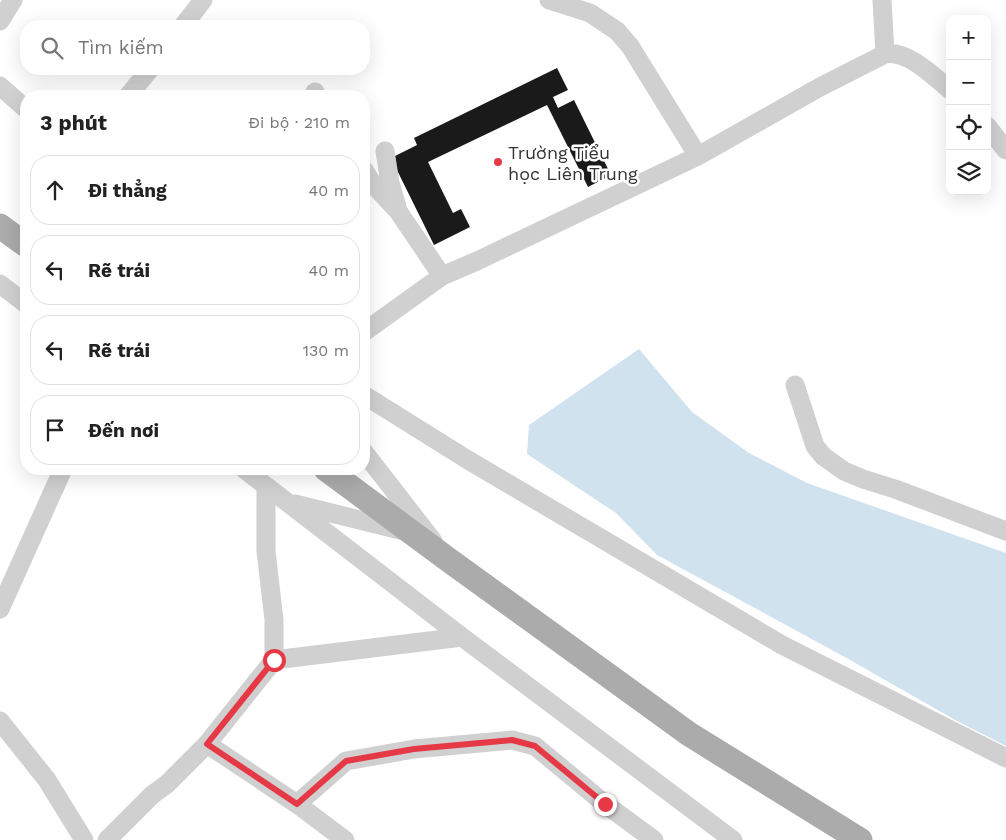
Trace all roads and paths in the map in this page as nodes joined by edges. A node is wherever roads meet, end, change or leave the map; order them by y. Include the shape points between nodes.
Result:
1 (13, 0) edge
2 (204, 0) edge
3 (549, 0) edge
4 (882, 0) edge
5 (188, 20) edge
6 (0, 21) edge
7 (885, 54) junction
8 (145, 75) edge
9 (0, 86) edge
10 (946, 87) edge
11 (133, 90) edge
12 (20, 104) edge
13 (991, 131) edge
14 (1006, 150) edge
15 (385, 152) dead end
16 (698, 156) junction
17 (370, 180) edge
18 (398, 211) junction
19 (0, 226) edge
20 (20, 241) edge
21 (442, 276) junction
22 (0, 284) edge
23 (20, 299) edge
24 (370, 328) edge
25 (795, 385) dead end
26 (370, 399) edge
27 (370, 460) edge
28 (60, 475) edge
29 (252, 475) edge
30 (334, 475) edge
31 (266, 486) junction
32 (287, 502) junction
33 (1006, 531) edge
34 (412, 533) junction
35 (446, 558) junction
36 (0, 609) edge
37 (462, 637) junction
38 (274, 660) junction
39 (0, 721) edge
40 (207, 744) junction
41 (1006, 758) edge
42 (297, 804) junction
43 (84, 840) edge
44 (107, 840) edge
45 (344, 840) edge
46 (654, 840) edge
47 (734, 840) edge
48 (860, 840) edge

1 - 6 street
2 - 5 street
3 - 16 street via 590,14 617,31 630,46
4 - 7 street
7 - 10 street via 915,62
7 - 16 street
8 - 11 street
9 - 12 street
13 - 14 street
15 - 18 street
16 - 21 street
17 - 18 street
18 - 21 street
19 - 20 main road
21 - 24 street
22 - 23 street
25 - 33 street via 815,446 844,471
26 - 41 street via 782,645
27 - 35 street
28 - 36 street
29 - 31 street
30 - 34 main road
31 - 32 street
31 - 38 street via 266,551 274,620
32 - 34 street
32 - 37 street
34 - 35 main road
35 - 48 main road via 689,734
37 - 38 street
37 - 47 street
38 - 40 street
39 - 43 street via 46,780
40 - 42 street
40 - 44 street
42 - 45 street
42 - 46 street via 346,761 414,749 512,740 535,746

